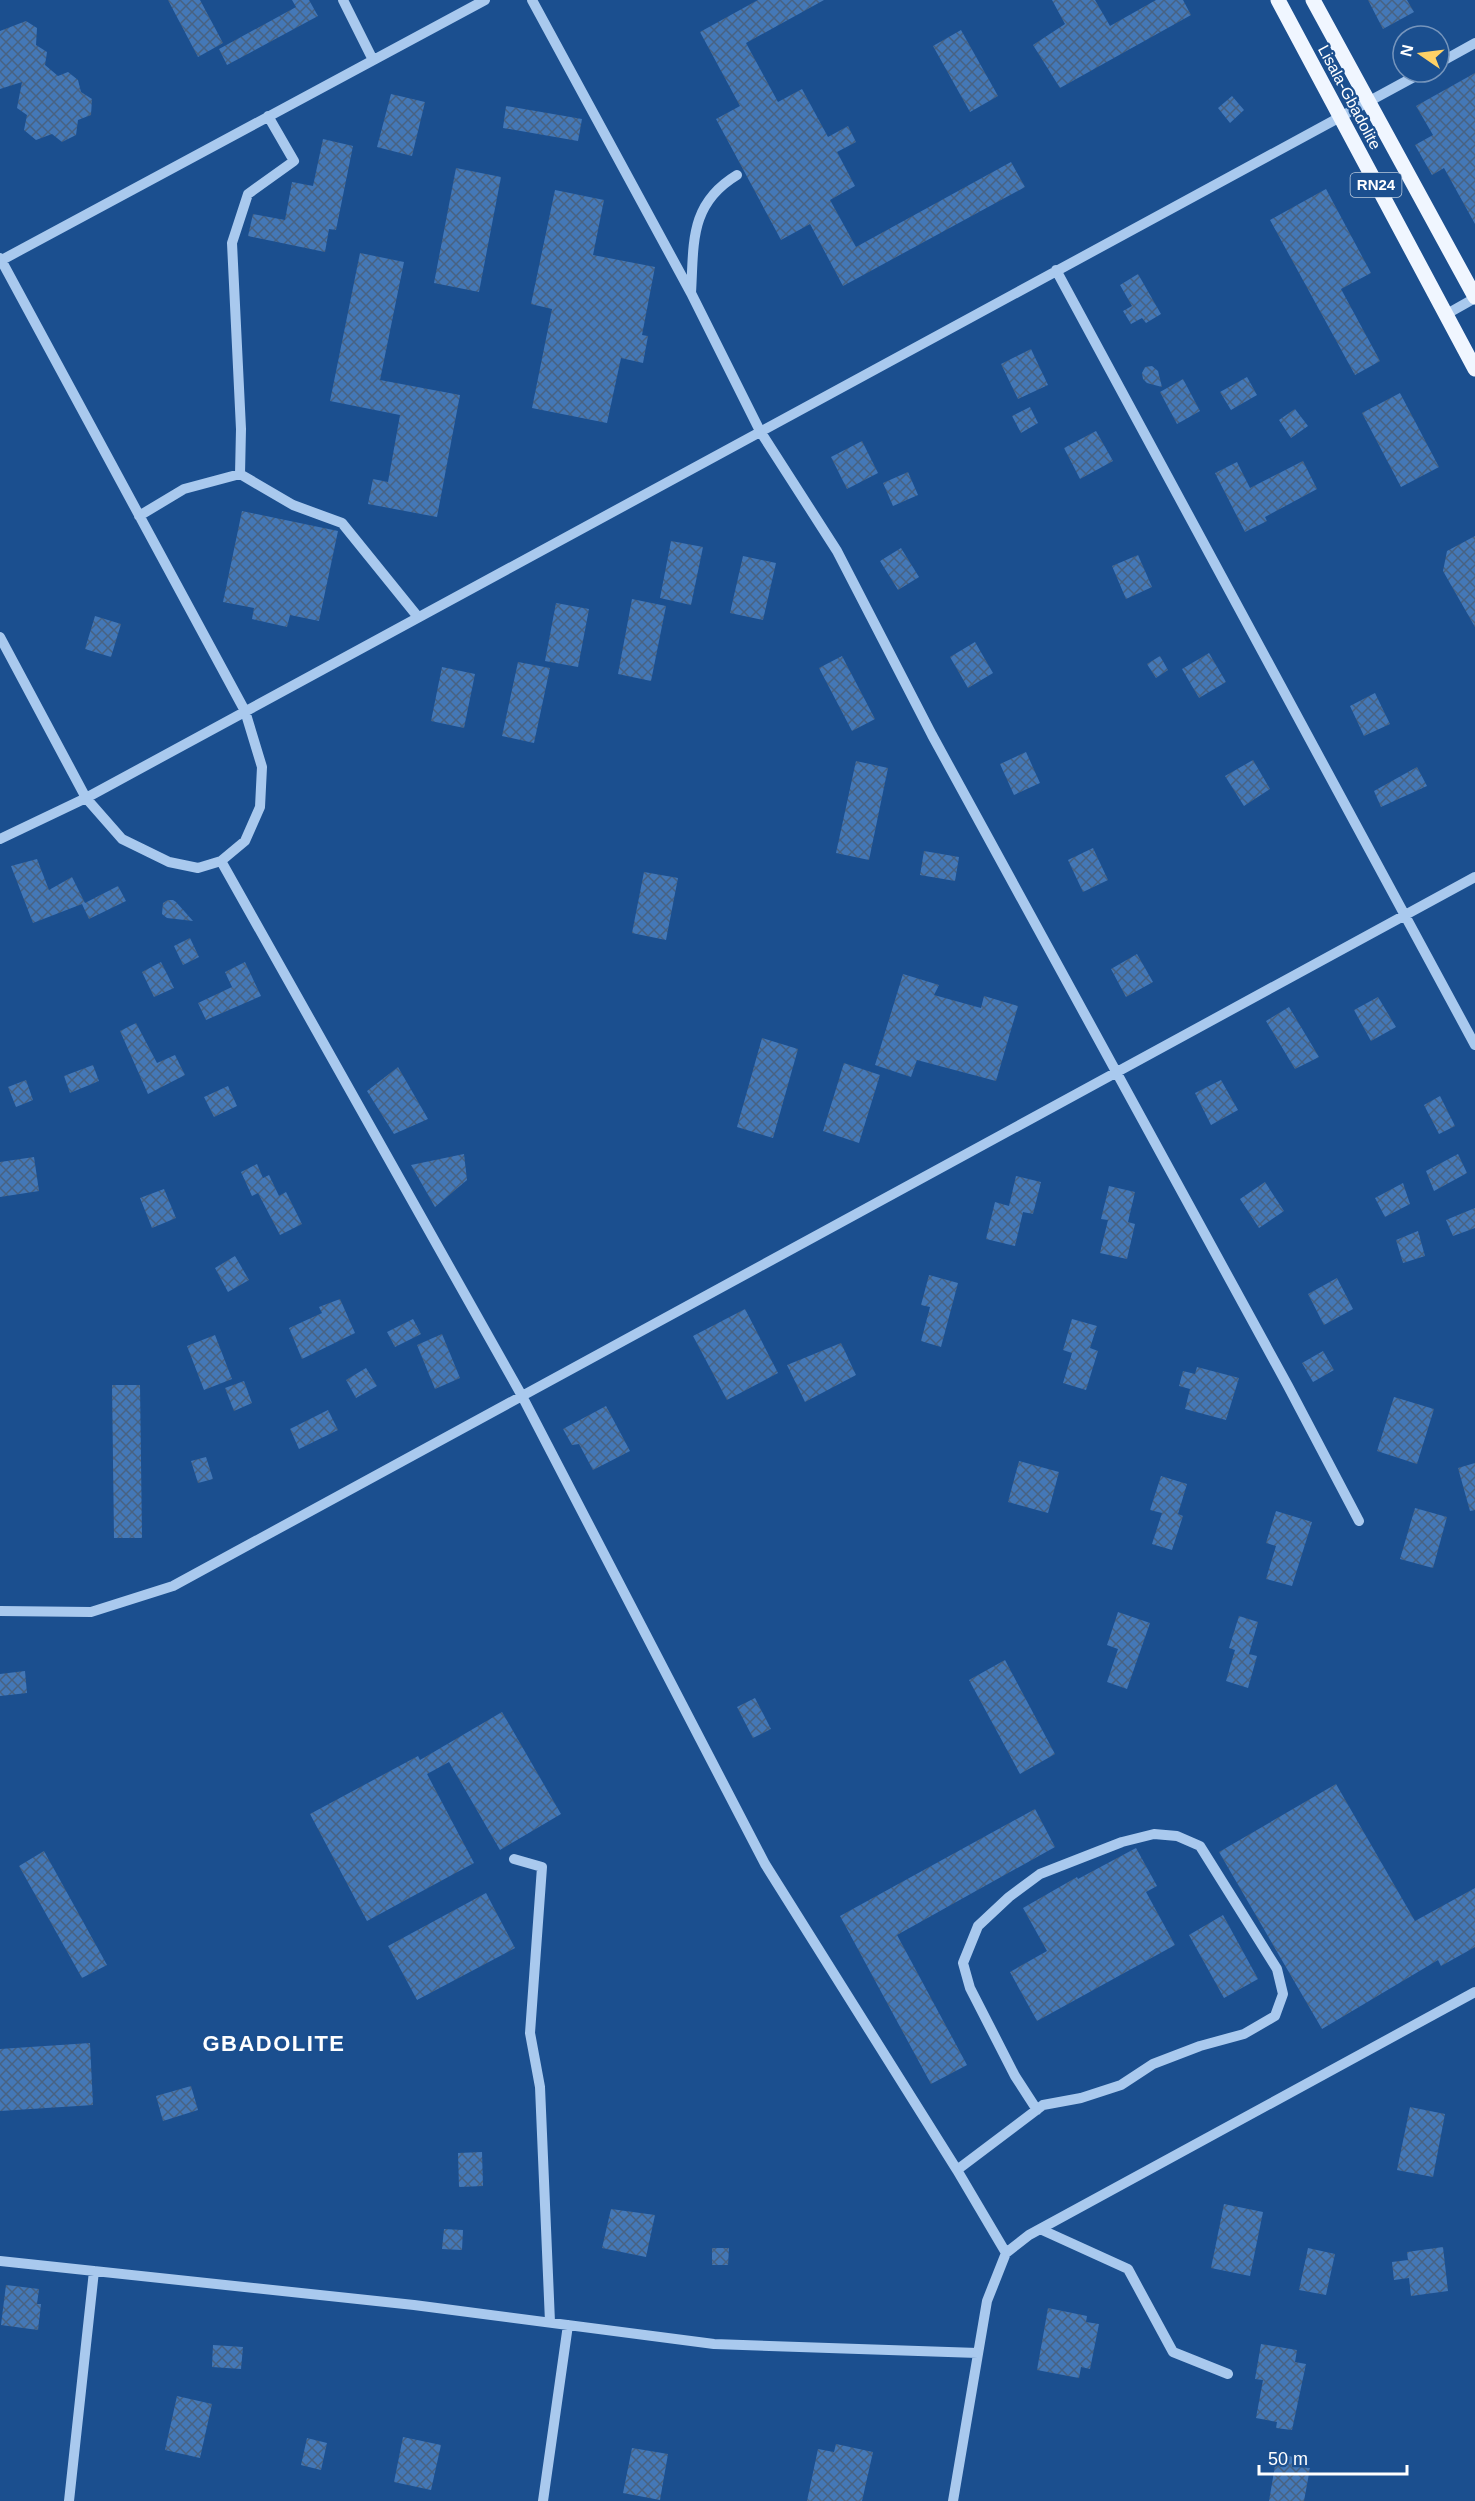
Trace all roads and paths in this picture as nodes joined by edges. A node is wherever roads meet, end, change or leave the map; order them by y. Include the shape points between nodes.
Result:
1 (343, 0) edge
2 (485, 0) edge
3 (532, 0) edge
4 (1278, 0) edge
5 (1313, 0) edge
6 (1475, 43) edge
7 (1451, 56) edge
8 (373, 60) junction
9 (1401, 84) edge
10 (1370, 101) junction
11 (268, 116) junction
12 (1341, 118) junction
13 (737, 175) dead end
14 (1, 260) edge
15 (1056, 270) junction
16 (691, 293) junction
17 (1475, 297) edge
18 (1445, 315) junction
19 (1475, 369) edge
20 (760, 431) junction
21 (240, 474) junction
22 (139, 516) junction
23 (418, 617) junction
24 (0, 637) edge
25 (245, 711) junction
26 (86, 798) junction
27 (0, 839) edge
28 (221, 861) junction
29 (1475, 877) edge
30 (1404, 915) junction
31 (1475, 1045) edge
32 (1117, 1072) junction
33 (522, 1396) junction
34 (1359, 1521) dead end
35 (0, 1611) edge
36 (513, 1859) dead end
37 (1475, 1992) edge
38 (1037, 2110) junction
39 (957, 2170) junction
40 (1040, 2229) junction
41 (1006, 2253) junction
42 (0, 2261) edge
43 (94, 2271) junction
44 (550, 2322) junction
45 (568, 2325) junction
46 (978, 2353) junction
47 (1228, 2374) dead end
48 (69, 2501) edge
49 (543, 2501) edge
50 (953, 2501) edge

1 - 8 street
2 - 8 street
3 - 16 street
4 - 12 main road, Lisala-Gbadolite / RN24
5 - 10 main road, Lisala-Gbadolite / RN24
6 - 7 street
8 - 11 street
9 - 10 street
10 - 12 street
10 - 17 main road, Lisala-Gbadolite / RN24
11 - 14 street
11 - 21 street via 294,162 248,194 232,243
12 - 15 street
12 - 18 main road, Lisala-Gbadolite / RN24
13 - 16 street via 718,186 696,223
14 - 22 street
15 - 20 street
15 - 30 street
16 - 20 street
17 - 18 street
18 - 19 main road, Lisala-Gbadolite / RN24
20 - 23 street
20 - 32 street via 837,551 932,735
21 - 22 street via 184,489
21 - 23 street via 293,505 342,523
22 - 25 street
23 - 25 street
24 - 26 street
25 - 26 street
25 - 28 street via 262,767 261,807 245,841
26 - 27 street
26 - 28 street via 122,838 170,862 198,868
28 - 33 street
29 - 30 street
30 - 31 street
30 - 32 street
32 - 33 street
32 - 34 street
33 - 35 street via 173,1586 91,1612
33 - 39 street via 765,1864
36 - 44 street via 542,1867 530,2033 540,2087
37 - 40 street
38 - 38 street via 1043,2105 1122,2085 1153,2064 1244,2034 1275,2016 1283,1994 1277,1969 1200,1846 1177,1836 1154,1834 1122,1842 1040,1874 978,1926 963,1964 970,1988
38 - 39 street
39 - 41 street
40 - 41 street
40 - 47 street via 1128,2269 1173,2352
41 - 46 street via 987,2301
42 - 43 street
43 - 44 street
43 - 48 street
44 - 45 street
45 - 46 street via 714,2344
45 - 49 street
46 - 50 street

